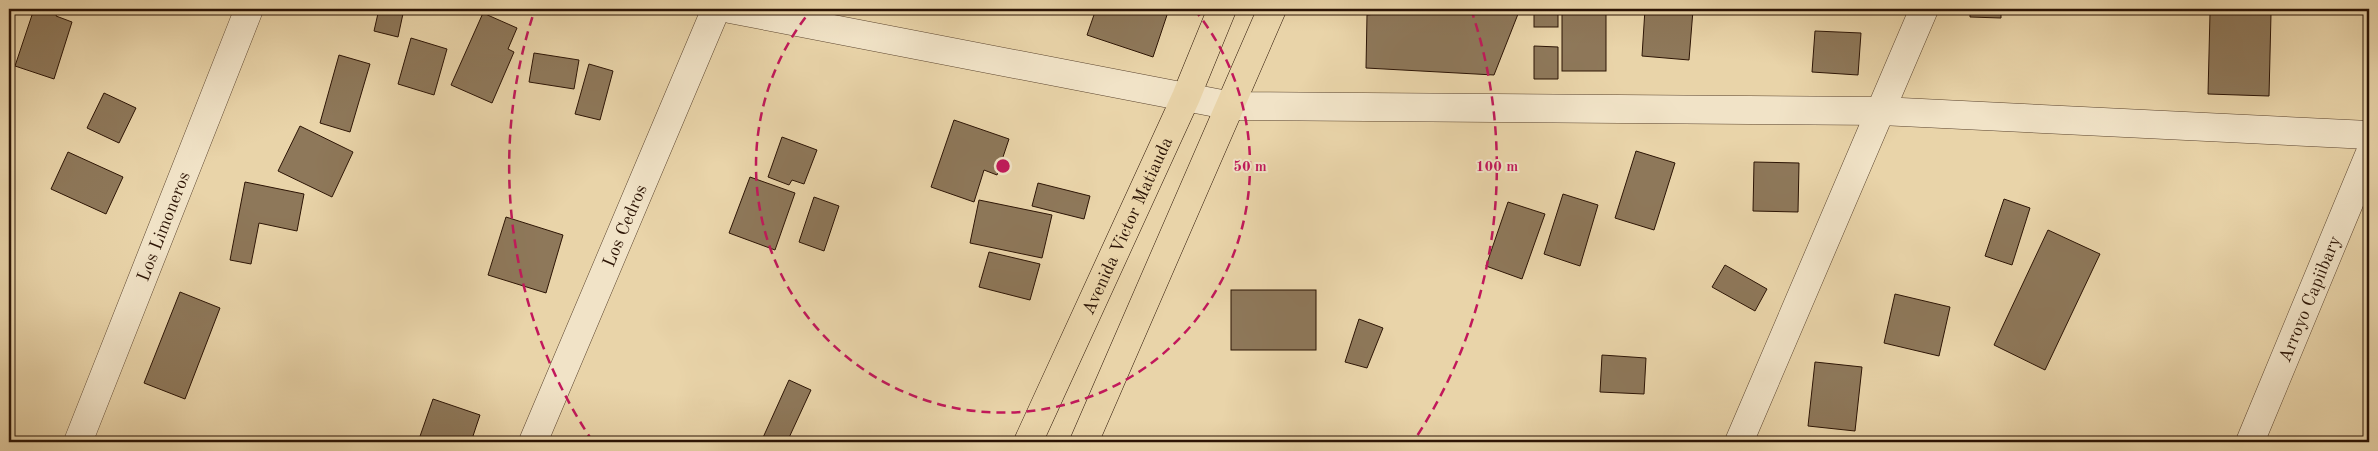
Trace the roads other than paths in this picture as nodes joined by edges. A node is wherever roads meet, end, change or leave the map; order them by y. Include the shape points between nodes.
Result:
1 (249, 9) edge
2 (716, 9) edge
3 (730, 9) edge
4 (1222, 9) edge
5 (1272, 9) edge
6 (1924, 9) edge
7 (1186, 98) junction
8 (1232, 106) junction
9 (1881, 111) junction
10 (2369, 135) edge
11 (2369, 155) edge
12 (78, 442) edge
13 (533, 442) edge
14 (1028, 442) edge
15 (1084, 442) edge
16 (1739, 442) edge
17 (2250, 442) edge

1 - 12 street, Los Limoneros
2 - 13 street, Los Cedros
3 - 7 street
4 - 7 main road, Avenida Victor Matiauda
5 - 8 main road
6 - 9 street
7 - 8 street
7 - 14 main road, Avenida Victor Matiauda
8 - 9 street
8 - 15 main road
9 - 10 street
9 - 16 street
11 - 17 street, Arroyo Capiibary

